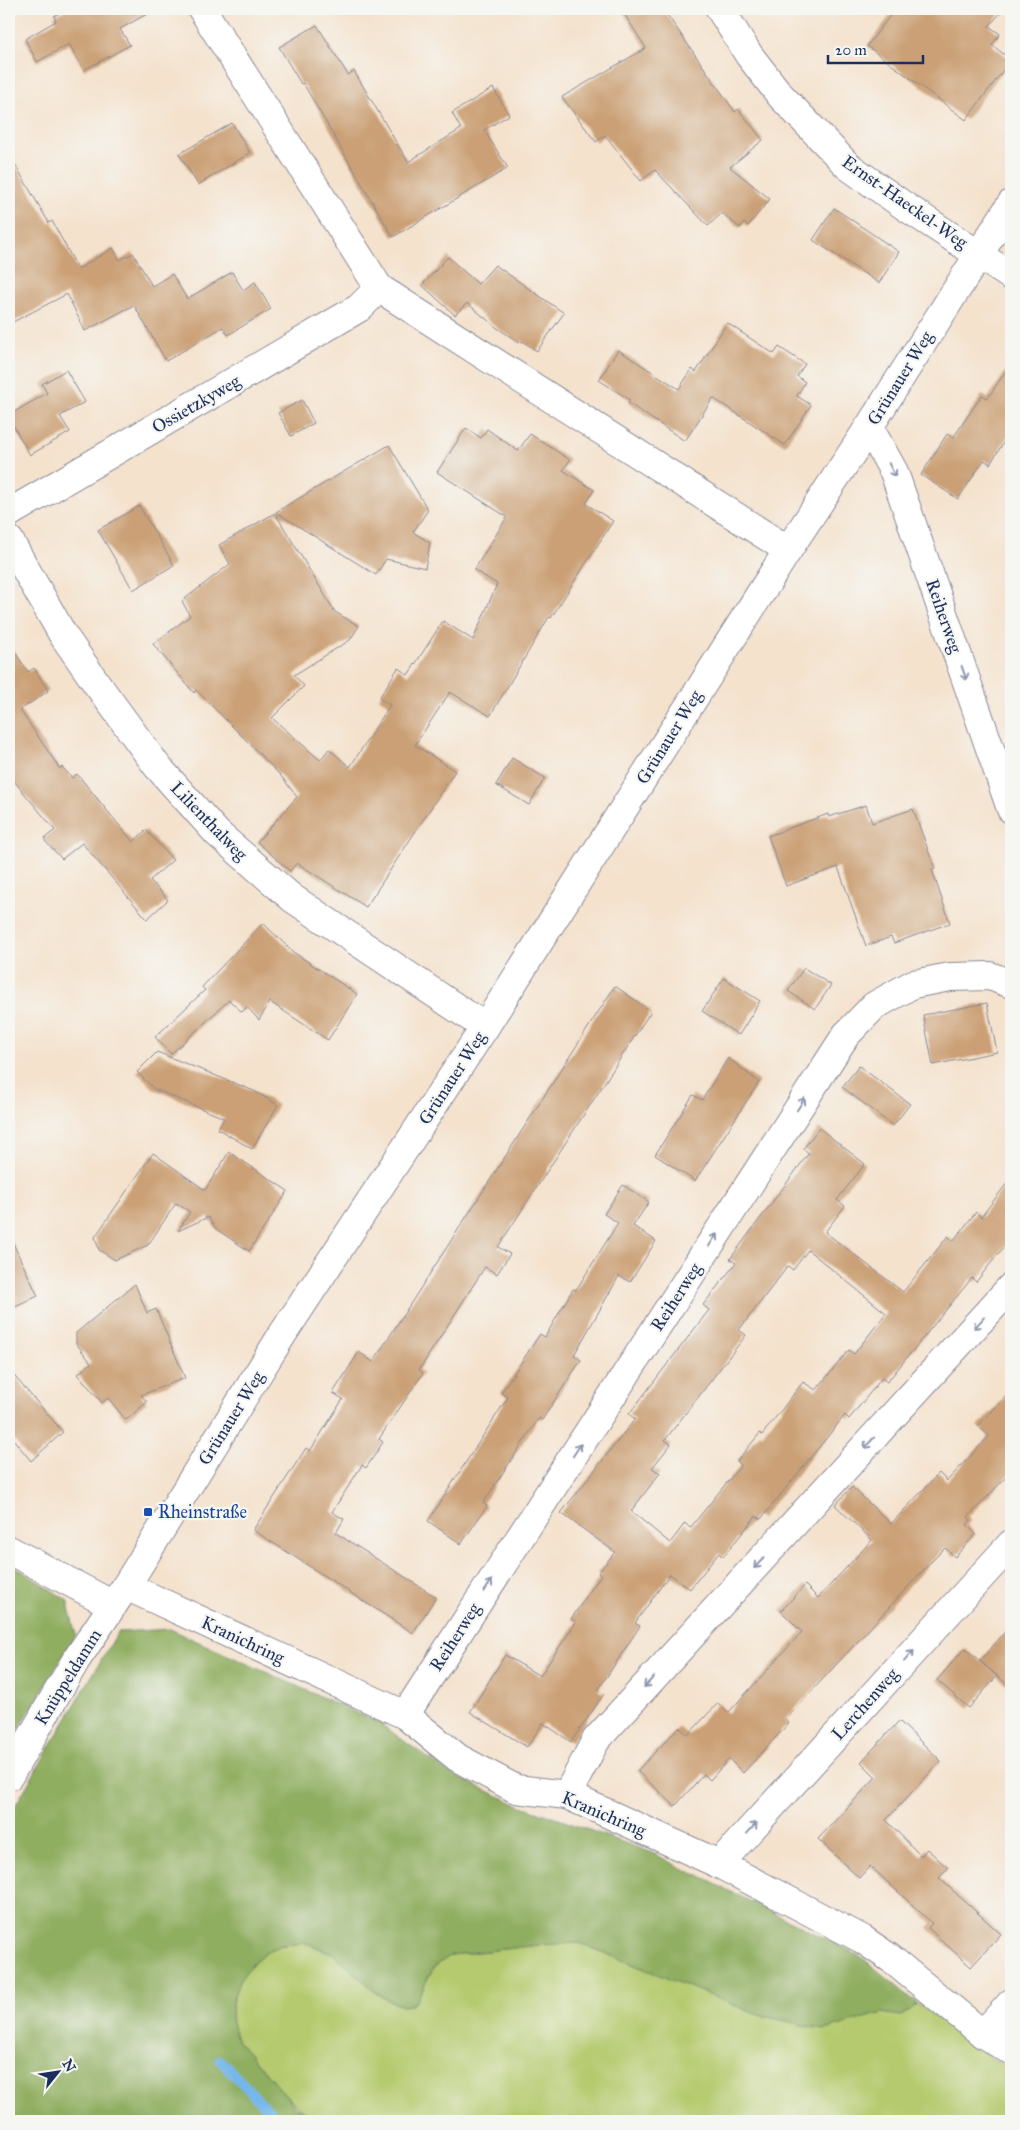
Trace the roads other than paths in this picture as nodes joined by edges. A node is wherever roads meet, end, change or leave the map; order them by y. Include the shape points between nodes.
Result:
1 (202, 9) edge
2 (720, 9) edge
3 (1011, 204) edge
4 (979, 254) junction
5 (1011, 276) edge
6 (378, 288) junction
7 (869, 427) junction
8 (9, 513) edge
9 (9, 540) edge
10 (788, 550) junction
11 (1011, 809) edge
12 (1011, 984) edge
13 (485, 1027) junction
14 (1011, 1287) edge
15 (1011, 1544) edge
16 (9, 1550) edge
17 (120, 1596) junction
18 (404, 1715) junction
19 (9, 1776) edge
20 (568, 1795) junction
21 (719, 1864) junction
22 (1011, 2003) edge
23 (983, 2034) junction
24 (1011, 2051) edge

1 - 6 street
2 - 4 street, Ernst-Haeckel-Weg via 749,55 780,95 848,166
3 - 4 street, Grünauer Weg
4 - 5 street
4 - 7 street, Grünauer Weg
6 - 8 street, Ossietzkyweg via 359,308
6 - 10 street
7 - 10 street, Grünauer Weg
7 -> 11 street, Reiherweg via 894,472
9 - 13 street, Lilienthalweg via 63,635 97,684 157,766 217,832 292,898
10 - 13 street, Grünauer Weg
18 -> 12 street, Reiherweg via 846,1035 874,1006 913,984 950,977 990,976
13 - 17 street, Grünauer Weg via 282,1335
14 -> 20 street via 596,1740
21 -> 15 street, Lerchenweg
16 - 17 street
17 - 18 street, Kranichring
17 - 19 street, Knüppeldamm via 76,1660
18 - 20 street, Kranichring via 458,1758 516,1789
20 - 21 street, Kranichring
21 - 23 street, Kranichring via 869,1944
22 - 23 street
23 - 24 street, Kranichring

